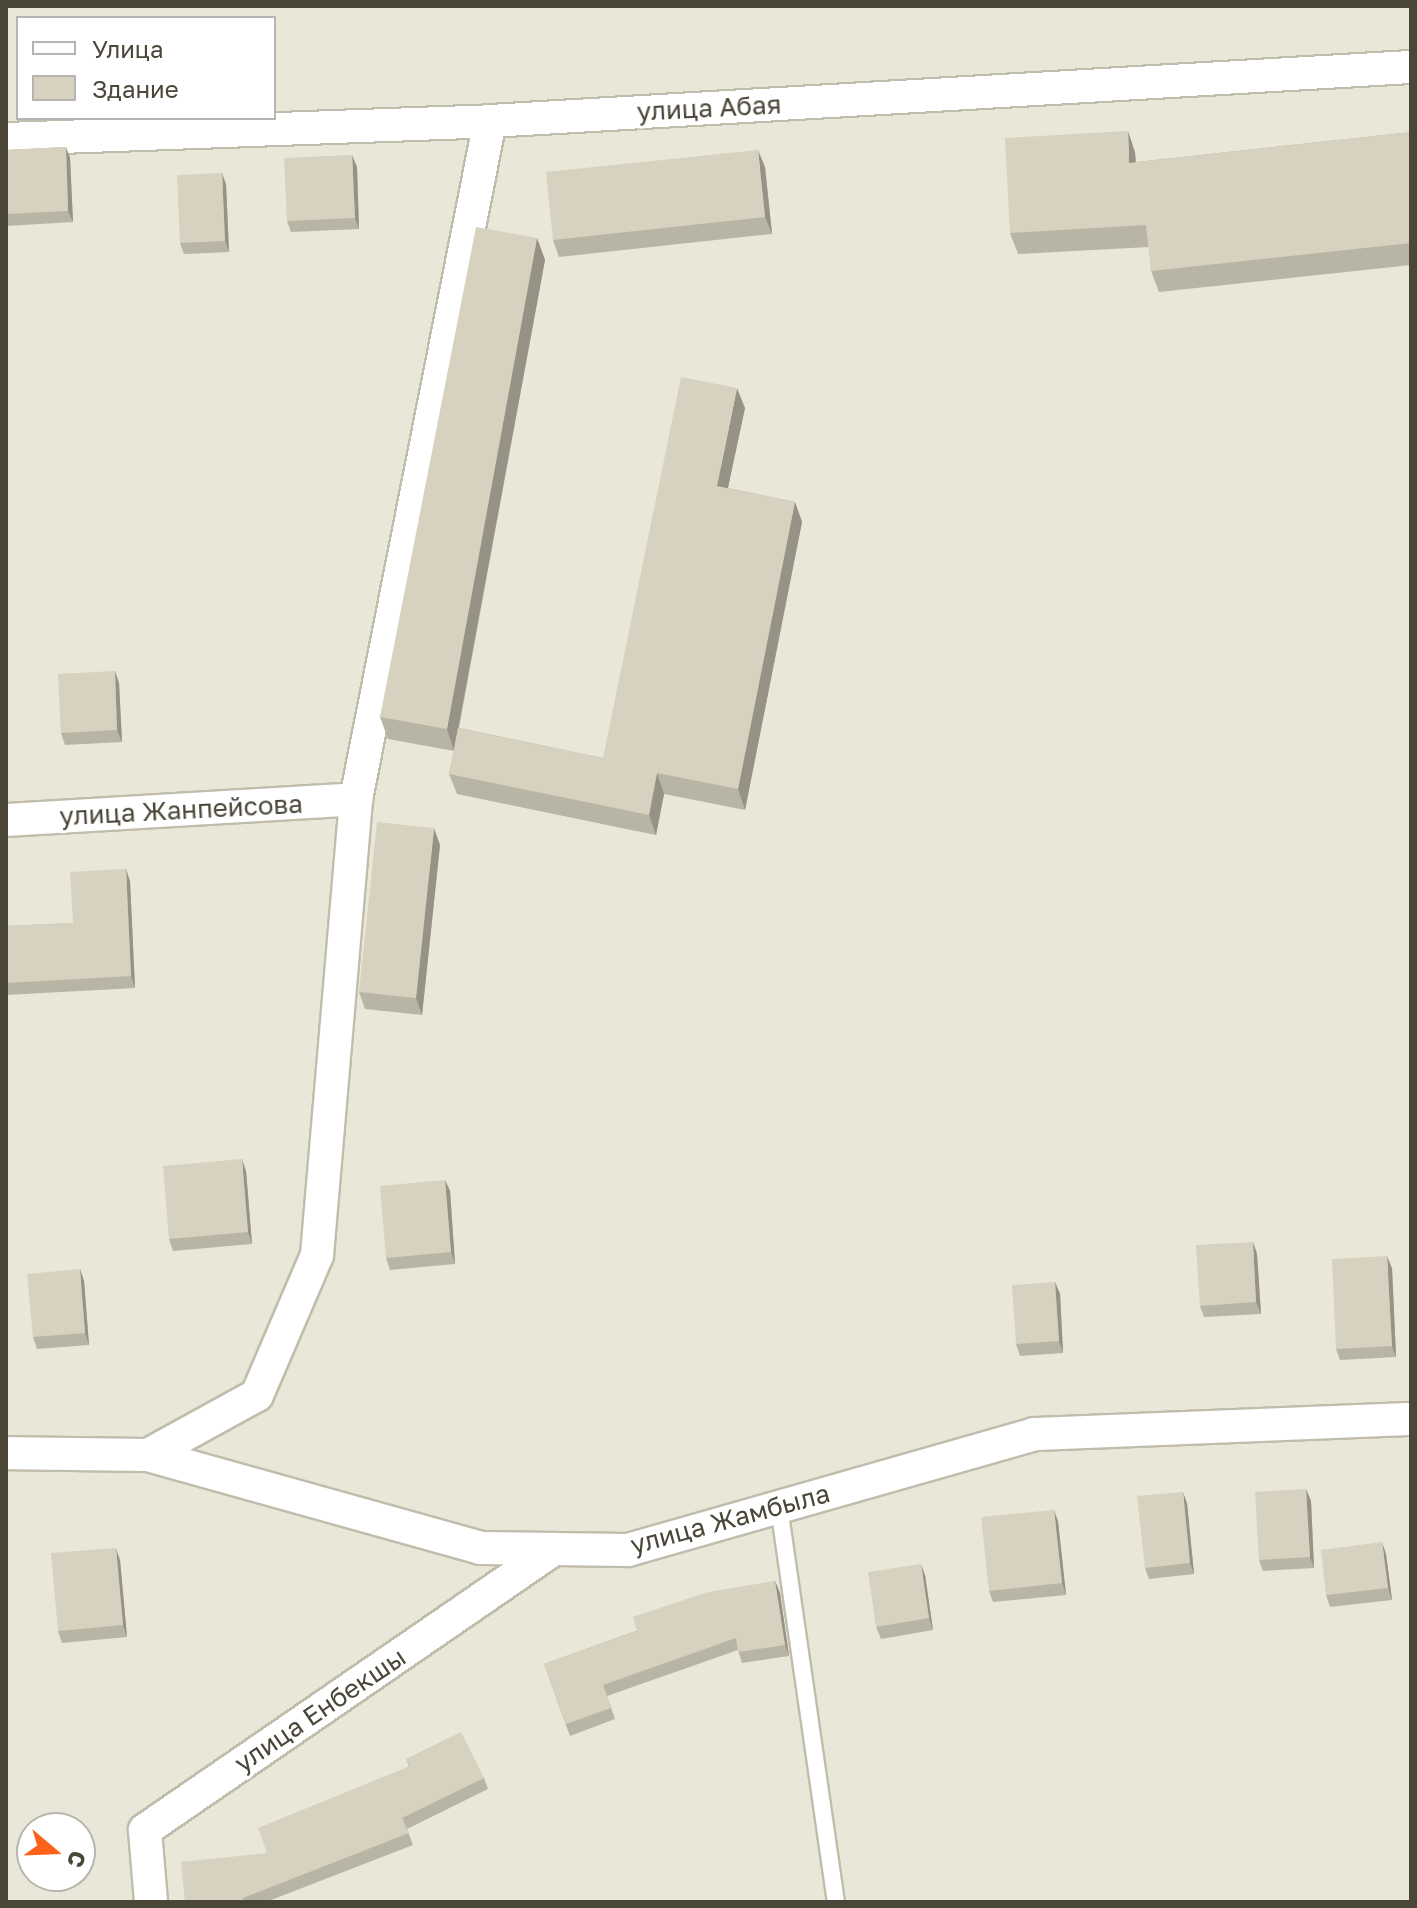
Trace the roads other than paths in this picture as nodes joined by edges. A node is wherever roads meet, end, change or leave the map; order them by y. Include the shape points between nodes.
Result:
1 (1411, 67) edge
2 (490, 121) junction
3 (6, 139) edge
4 (356, 799) junction
5 (6, 820) edge
6 (1411, 1419) edge
7 (6, 1453) edge
8 (148, 1455) junction
9 (779, 1507) junction
10 (554, 1549) junction
11 (151, 1902) edge
12 (836, 1902) edge

1 - 2 street, улица Абая
2 - 3 street, улица Абая
2 - 4 street
4 - 5 street, улица Жанпейсова
4 - 8 street via 317,1255 257,1395
6 - 9 street, улица Жамбыла via 1034,1434
7 - 8 street, улица Жамбыла
8 - 10 street, улица Жамбыла via 480,1548
9 - 10 street, улица Жамбыла via 628,1550
9 - 12 lane
10 - 11 street, улица Енбекшы via 145,1830

